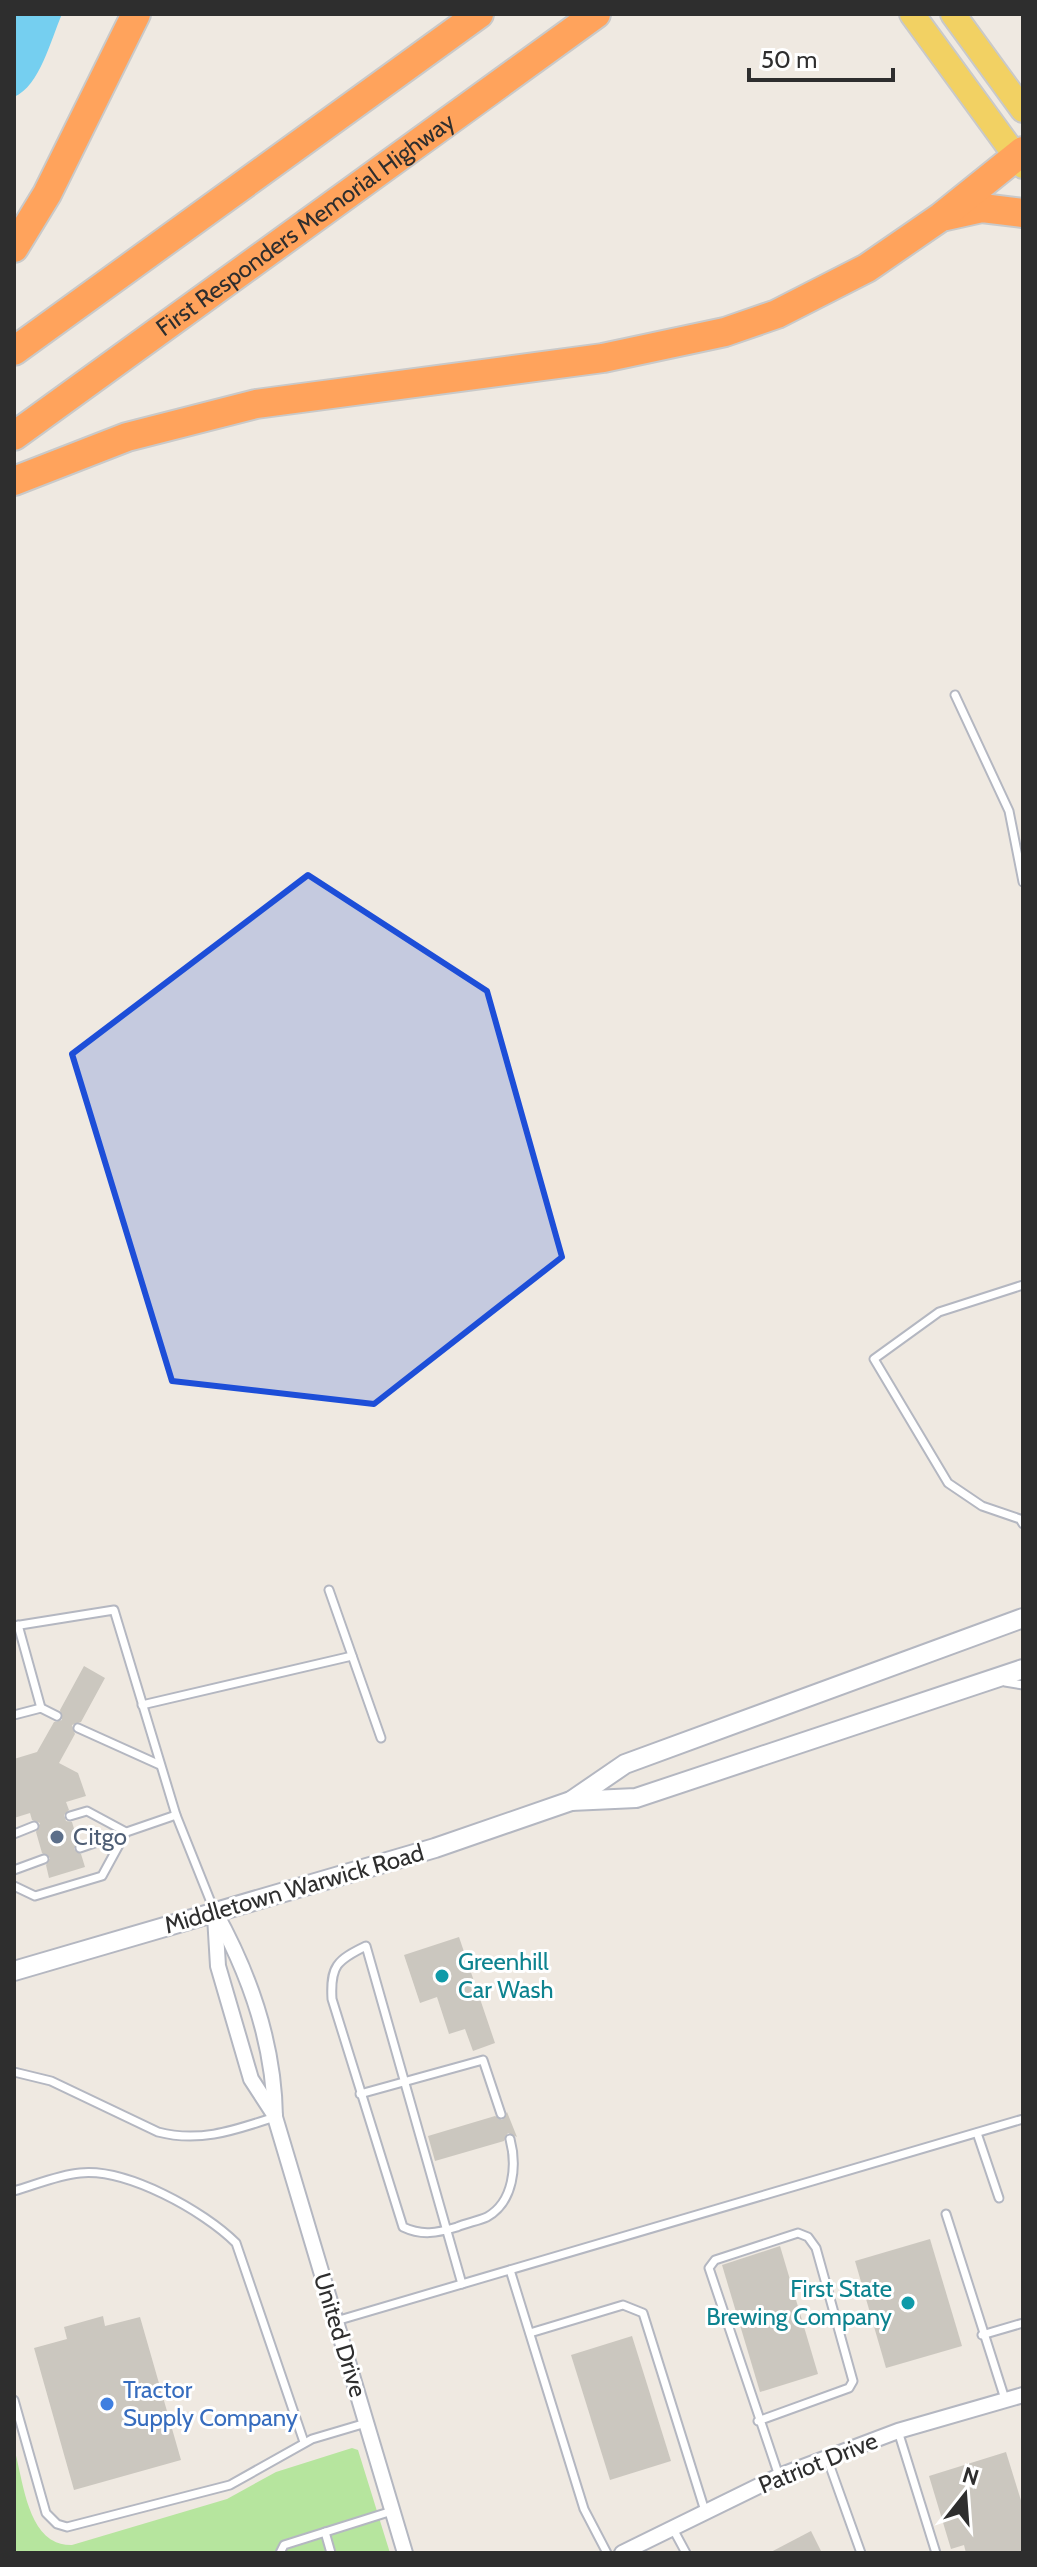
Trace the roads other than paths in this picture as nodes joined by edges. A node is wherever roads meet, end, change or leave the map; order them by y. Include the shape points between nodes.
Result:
1 (136, 14) edge
2 (479, 14) edge
3 (596, 14) edge
4 (912, 14) edge
5 (953, 14) edge
6 (1023, 110) edge
7 (1021, 158) edge
8 (1023, 213) edge
9 (941, 217) junction
10 (14, 248) edge
11 (14, 351) edge
12 (14, 436) edge
13 (14, 481) edge
14 (955, 695) dead end
15 (1023, 882) edge
16 (1023, 1285) edge
17 (1023, 1524) edge
18 (329, 1590) dead end
19 (1023, 1618) edge
20 (16, 1625) edge
21 (352, 1656) junction
22 (1023, 1669) edge
23 (991, 1680) junction
24 (1023, 1685) edge
25 (142, 1705) junction
26 (41, 1708) junction
27 (14, 1715) edge
28 (57, 1716) dead end
29 (78, 1728) dead end
30 (381, 1738) dead end
31 (160, 1765) junction
32 (571, 1801) junction
33 (176, 1815) junction
34 (70, 1816) dead end
35 (34, 1826) dead end
36 (126, 1832) junction
37 (14, 1834) edge
38 (80, 1848) dead end
39 (44, 1859) dead end
40 (14, 1870) edge
41 (14, 1886) edge
42 (215, 1912) junction
43 (14, 1971) edge
44 (14, 2072) edge
45 (404, 2080) junction
46 (360, 2094) junction
47 (501, 2114) dead end
48 (275, 2117) junction
49 (1023, 2119) edge
50 (977, 2133) junction
51 (510, 2139) dead end
52 (14, 2191) edge
53 (999, 2198) dead end
54 (946, 2214) dead end
55 (446, 2230) junction
56 (510, 2270) junction
57 (462, 2284) junction
58 (336, 2321) junction
59 (1023, 2323) edge
60 (530, 2333) junction
61 (982, 2335) junction
62 (1023, 2395) edge
63 (14, 2400) edge
64 (1005, 2401) junction
65 (758, 2421) junction
66 (366, 2423) junction
67 (898, 2431) junction
68 (304, 2442) junction
69 (827, 2458) junction
70 (779, 2476) junction
71 (392, 2511) junction
72 (705, 2511) junction
73 (672, 2527) junction
74 (325, 2532) junction
75 (280, 2553) edge
76 (331, 2553) edge
77 (405, 2553) edge
78 (607, 2553) edge
79 (622, 2553) edge
80 (686, 2553) edge
81 (861, 2553) edge
82 (936, 2553) edge

1 - 10 highway via 47,194
2 - 11 highway
3 - 12 highway, First Responders Memorial Highway
4 - 7 main road
5 - 6 main road
7 - 9 highway
8 - 9 highway via 982,208
9 - 13 highway via 822,293 725,332 603,358 256,404 127,437
14 - 15 lane via 1009,811
16 - 17 lane via 939,1312 874,1359 948,1483
18 - 21 lane
19 - 32 street, Middletown Warwick Road via 625,1764
20 - 25 lane via 114,1610
20 - 26 lane
21 - 25 lane
21 - 30 lane
22 - 23 street, Middletown Warwick Road
23 - 24 lane
23 - 32 street, Middletown Warwick Road via 636,1798
25 - 31 lane
26 - 27 lane
26 - 28 lane
29 - 31 lane
31 - 33 lane
32 - 42 street, Middletown Warwick Road via 435,1848
33 - 36 lane
33 - 42 lane
34 - 36 lane via 87,1811
35 - 37 lane
36 - 38 lane
36 - 41 lane via 102,1876 35,1896
39 - 40 lane
42 - 43 street, Middletown Warwick Road
42 - 48 street, United Drive via 241,1959 275,2072
42 - 48 street, United Drive via 218,1966 251,2079
44 - 48 lane via 51,2081 175,2136 215,2135
45 - 46 lane
45 - 46 lane via 366,1946 343,1957 330,1975
45 - 47 lane via 483,2060
45 - 55 lane
46 - 55 lane via 403,2227 419,2235
48 - 58 street, United Drive
49 - 50 lane
50 - 53 lane
50 - 56 lane
51 - 55 lane via 516,2161 511,2187 489,2216
52 - 68 lane via 81,2172 148,2187 217,2224 236,2243
54 - 61 lane
55 - 57 lane
56 - 57 lane
56 - 60 lane
57 - 58 lane
58 - 66 street, United Drive
59 - 61 lane
60 - 72 lane via 623,2305 643,2313
60 - 78 lane via 584,2509
61 - 64 lane
62 - 64 street, Patriot Drive
63 - 68 lane via 46,2513 67,2527 230,2485
64 - 67 street, Patriot Drive
65 - 65 lane via 849,2388 853,2381 816,2248 798,2233 715,2260 709,2268
65 - 70 lane
66 - 68 lane
66 - 71 street, United Drive
67 - 69 street, Patriot Drive
67 - 82 lane
69 - 70 street, Patriot Drive
69 - 81 lane
70 - 72 street, Patriot Drive
71 - 74 lane
71 - 77 street, United Drive
72 - 73 street, Patriot Drive
73 - 79 street, Patriot Drive
73 - 80 lane
74 - 75 lane via 284,2545
74 - 76 lane

